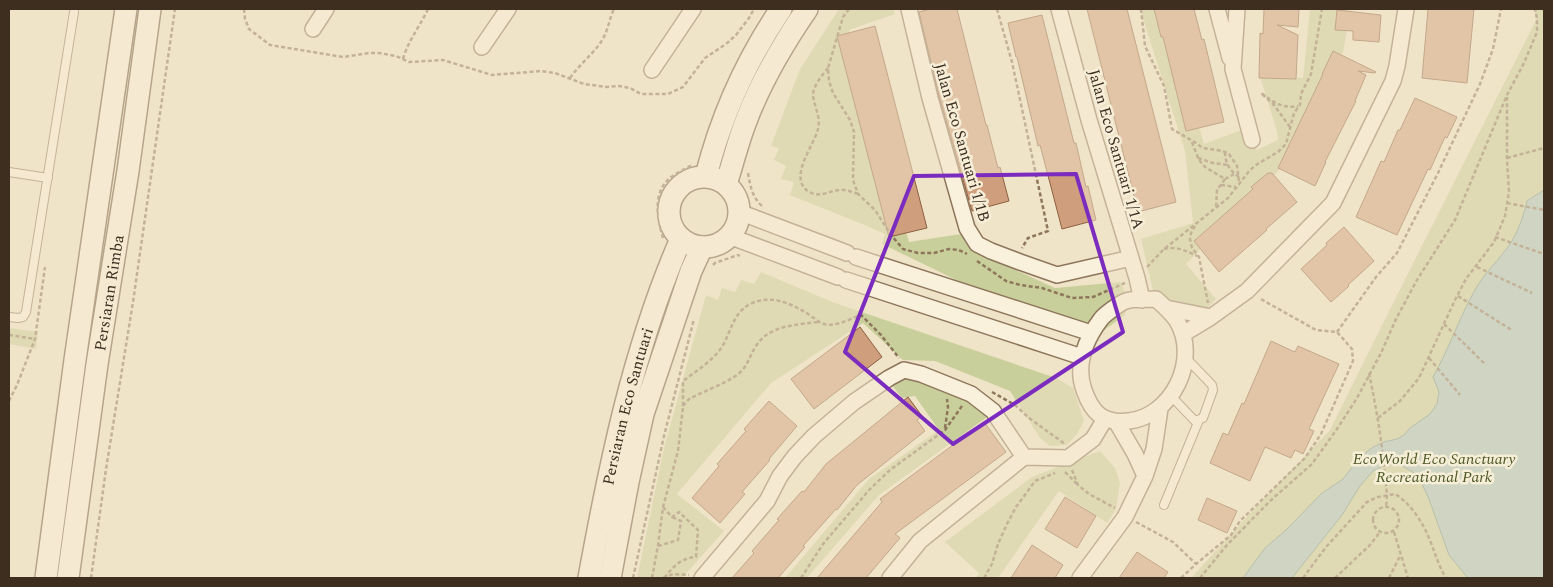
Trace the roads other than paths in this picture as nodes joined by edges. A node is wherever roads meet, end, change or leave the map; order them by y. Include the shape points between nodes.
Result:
1 (126, 9) edge
2 (150, 9) edge
3 (326, 9) edge
4 (508, 9) edge
5 (693, 9) edge
6 (781, 9) edge
7 (807, 9) edge
8 (909, 9) edge
9 (1059, 9) edge
10 (1217, 9) edge
11 (1238, 9) edge
12 (1406, 9) edge
13 (74, 12) dead end
14 (313, 29) dead end
15 (482, 46) dead end
16 (1233, 69) junction
17 (652, 70) dead end
18 (1252, 140) dead end
19 (9, 172) edge
20 (706, 176) junction
21 (48, 178) junction
22 (726, 184) junction
23 (739, 212) junction
24 (730, 236) junction
25 (681, 239) junction
26 (702, 247) junction
27 (1131, 258) junction
28 (876, 264) junction
29 (867, 288) junction
30 (1142, 300) junction
31 (1166, 308) junction
32 (9, 316) edge
33 (1211, 317) junction
34 (1091, 332) junction
35 (1183, 334) junction
36 (1082, 357) junction
37 (1186, 357) junction
38 (1171, 396) junction
39 (1088, 402) junction
40 (1160, 409) junction
41 (1199, 420) junction
42 (1111, 421) junction
43 (1093, 439) junction
44 (1024, 457) junction
45 (1145, 476) junction
46 (1164, 505) dead end
47 (698, 577) edge
48 (46, 578) edge
49 (68, 578) edge
50 (589, 578) edge
51 (610, 578) edge
52 (890, 578) edge
53 (1080, 578) edge

1 - 48 street, Persiaran Rimba
2 - 49 street, Persiaran Rimba
3 - 14 street
4 - 15 street
5 - 17 street
6 - 20 street via 742,75 713,148
7 - 22 street via 762,84 746,121
8 - 27 street, Jalan Eco Santuari 1/1B via 967,228 978,244 1057,275
9 - 27 street, Jalan Eco Santuari 1/1A
10 - 16 street
11 - 16 street
12 - 33 street via 1392,81 1333,203 1247,291
13 - 21 lane
16 - 18 street
19 - 21 lane
20 - 22 street
20 - 25 street via 685,182 671,198 670,220
21 - 32 lane via 26,312 23,317
22 - 23 street via 734,192
23 - 24 street
23 - 28 street
24 - 26 street via 712,246
24 - 29 street
25 - 26 street
25 - 50 street, Persiaran Eco Santuari via 651,318 624,410
26 - 51 street, Persiaran Eco Santuari via 643,414
27 - 30 street, Jalan Eco Santuari 1/1A
28 - 29 street
28 - 34 street
29 - 36 street
30 - 31 street via 1156,300
30 - 34 street via 1126,301 1103,316
31 - 33 street
31 - 35 street
33 - 35 street
34 - 36 street
35 - 37 street
36 - 39 street via 1081,378
37 - 38 street
37 - 41 lane via 1210,381 1213,390 1203,418
38 - 40 street
38 - 41 lane via 1195,421
39 - 42 street via 1096,413
39 - 43 street
40 - 42 street via 1137,420
40 - 45 street via 1154,449
41 - 46 lane
42 - 43 street
42 - 45 street
43 - 44 street via 1065,464
44 - 47 street via 993,411 972,394 904,370 854,402 814,436 780,476 767,501
44 - 52 street via 920,541
45 - 53 street via 1125,517

